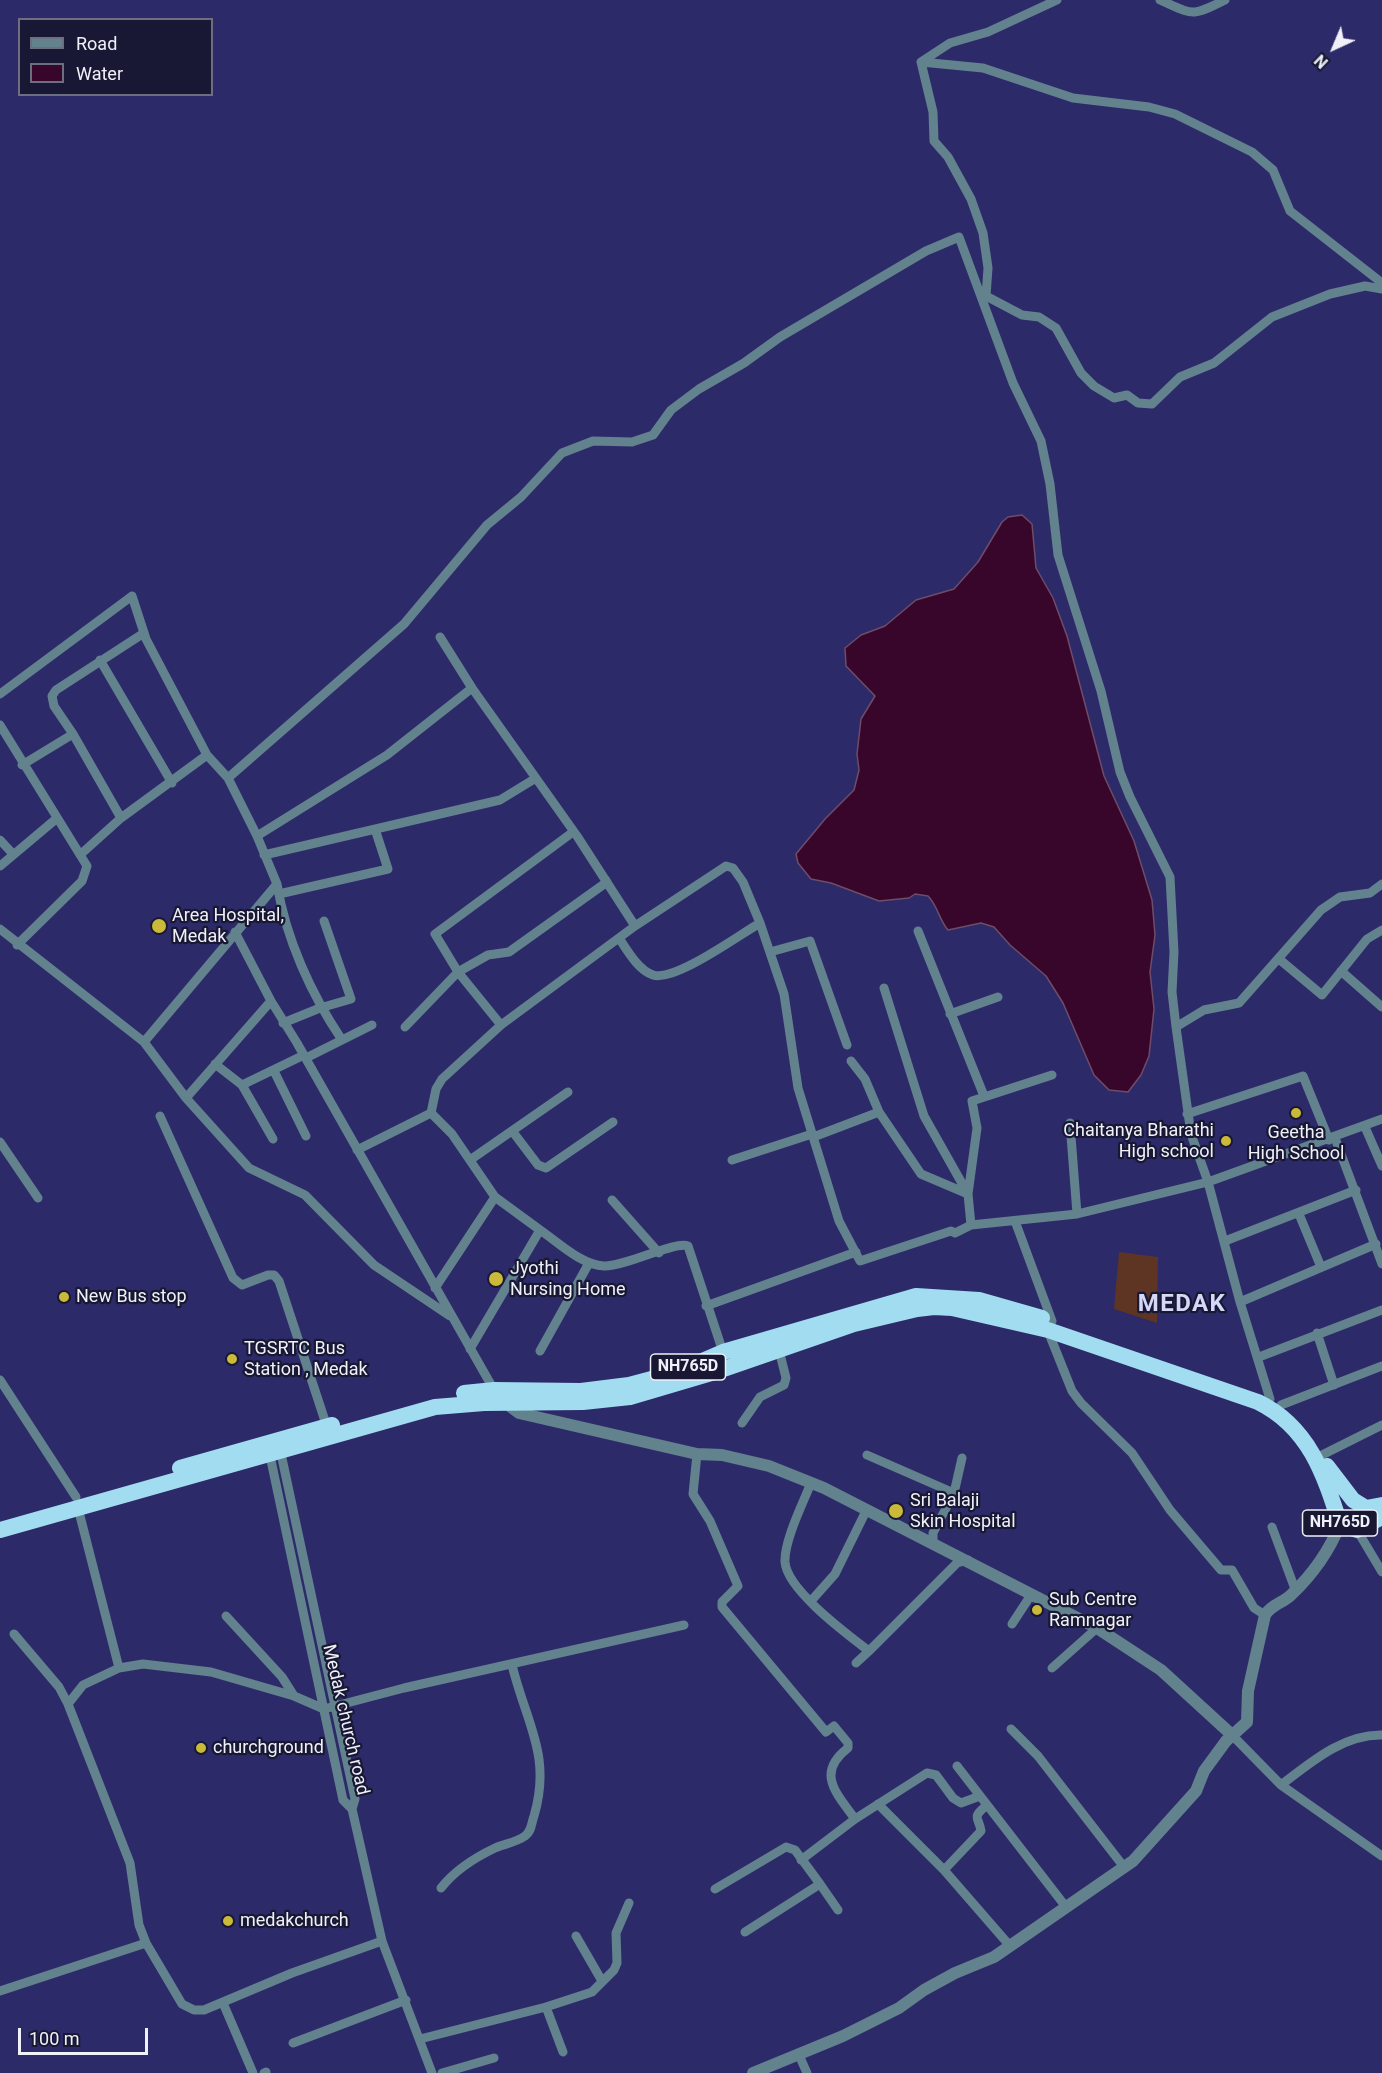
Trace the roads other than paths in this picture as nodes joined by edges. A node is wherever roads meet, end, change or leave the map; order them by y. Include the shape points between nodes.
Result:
1 (1057, 0) edge
2 (1160, 0) edge
3 (1225, 0) edge
4 (921, 62) junction
5 (1382, 283) edge
6 (1382, 289) edge
7 (144, 633) junction
8 (440, 637) dead end
9 (100, 660) junction
10 (472, 688) junction
11 (0, 694) edge
12 (0, 725) edge
13 (73, 734) junction
14 (207, 755) junction
15 (22, 765) junction
16 (228, 778) junction
17 (536, 778) junction
18 (172, 783) junction
19 (121, 818) junction
20 (56, 819) junction
21 (375, 829) junction
22 (573, 832) junction
23 (257, 836) junction
24 (0, 840) edge
25 (13, 854) junction
26 (81, 854) junction
27 (264, 855) junction
28 (0, 866) edge
29 (605, 879) junction
30 (277, 884) junction
31 (1382, 884) edge
32 (279, 894) junction
33 (324, 921) dead end
34 (760, 923) junction
35 (635, 926) junction
36 (0, 929) edge
37 (1382, 930) edge
38 (918, 931) dead end
39 (235, 932) junction
40 (619, 938) junction
41 (17, 945) junction
42 (770, 952) junction
43 (1279, 959) junction
44 (1341, 971) junction
45 (458, 972) junction
46 (884, 988) dead end
47 (998, 997) dead end
48 (271, 1001) junction
49 (1382, 1007) edge
50 (320, 1008) junction
51 (950, 1014) junction
52 (283, 1023) junction
53 (372, 1025) dead end
54 (501, 1025) junction
55 (405, 1027) dead end
56 (1176, 1027) junction
57 (342, 1040) junction
58 (144, 1042) junction
59 (847, 1045) dead end
60 (305, 1057) junction
61 (851, 1061) dead end
62 (215, 1064) junction
63 (274, 1071) junction
64 (1052, 1075) dead end
65 (242, 1085) junction
66 (568, 1092) dead end
67 (984, 1096) junction
68 (186, 1098) junction
69 (879, 1112) junction
70 (431, 1113) junction
71 (1187, 1114) junction
72 (160, 1116) dead end
73 (1382, 1119) edge
74 (613, 1122) dead end
75 (1070, 1124) dead end
76 (1365, 1127) junction
77 (513, 1132) junction
78 (812, 1134) junction
79 (306, 1136) dead end
80 (273, 1139) dead end
81 (1332, 1139) junction
82 (0, 1142) edge
83 (357, 1150) junction
84 (470, 1160) junction
85 (732, 1160) dead end
86 (1382, 1166) edge
87 (1208, 1182) junction
88 (1356, 1190) junction
89 (968, 1194) junction
90 (495, 1197) junction
91 (38, 1198) dead end
92 (612, 1200) dead end
93 (1077, 1214) junction
94 (1299, 1214) junction
95 (1015, 1221) junction
96 (971, 1226) junction
97 (540, 1230) junction
98 (1225, 1241) junction
99 (1379, 1246) edge
100 (856, 1252) junction
101 (659, 1253) junction
102 (589, 1263) junction
103 (1382, 1264) edge
104 (1321, 1267) junction
105 (435, 1288) junction
106 (1240, 1302) junction
107 (706, 1306) junction
108 (1382, 1310) edge
109 (450, 1316) junction
110 (1050, 1326) junction
111 (1317, 1333) junction
112 (470, 1349) junction
113 (779, 1350) junction
114 (540, 1351) dead end
115 (723, 1352) junction
116 (1258, 1357) junction
117 (1382, 1366) edge
118 (0, 1380) edge
119 (1334, 1385) junction
120 (499, 1397) junction
121 (1275, 1402) junction
122 (742, 1423) dead end
123 (1382, 1425) edge
124 (327, 1426) junction
125 (274, 1448) junction
126 (697, 1454) junction
127 (867, 1455) dead end
128 (1322, 1455) junction
129 (962, 1458) dead end
130 (811, 1483) junction
131 (954, 1494) junction
132 (77, 1502) junction
133 (1382, 1505) edge
134 (867, 1509) junction
135 (1382, 1517) edge
136 (0, 1519) edge
137 (1340, 1524) junction
138 (1272, 1527) dead end
139 (0, 1530) edge
140 (1357, 1530) junction
141 (933, 1542) junction
142 (968, 1560) junction
143 (1382, 1572) edge
144 (1295, 1589) junction
145 (1040, 1597) junction
146 (811, 1601) junction
147 (1264, 1615) junction
148 (226, 1616) dead end
149 (1012, 1624) dead end
150 (684, 1625) dead end
151 (1097, 1628) junction
152 (15, 1634) dead end
153 (869, 1651) junction
154 (856, 1663) dead end
155 (512, 1665) junction
156 (119, 1668) junction
157 (1052, 1668) dead end
158 (294, 1696) junction
159 (68, 1704) junction
160 (335, 1707) junction
161 (324, 1709) junction
162 (1011, 1729) dead end
163 (1232, 1735) junction
164 (1382, 1735) edge
165 (957, 1766) dead end
166 (1281, 1785) junction
167 (980, 1796) junction
168 (878, 1804) junction
169 (986, 1806) junction
170 (351, 1809) junction
171 (855, 1819) junction
172 (1382, 1856) edge
173 (801, 1860) junction
174 (1124, 1867) junction
175 (944, 1870) junction
176 (820, 1884) junction
177 (441, 1888) dead end
178 (715, 1889) dead end
179 (630, 1903) dead end
180 (1066, 1906) junction
181 (838, 1910) dead end
182 (745, 1932) dead end
183 (576, 1936) dead end
184 (382, 1941) junction
185 (146, 1943) junction
186 (1010, 1946) junction
187 (602, 1981) junction
188 (0, 1991) edge
189 (406, 2000) junction
190 (223, 2003) junction
191 (546, 2007) junction
192 (420, 2039) junction
193 (293, 2043) dead end
194 (563, 2052) dead end
195 (800, 2055) junction
196 (494, 2058) dead end
197 (253, 2073) edge
198 (432, 2073) edge
199 (442, 2073) edge
200 (753, 2073) edge
201 (807, 2073) edge

1 - 4 street via 988,32 950,43
2 - 3 street via 1198,14
4 - 5 street via 983,68 1072,98 1149,107 1174,114 1252,152 1273,170 1290,211
4 - 6 street via 933,112 934,141 948,157 971,199 982,233 988,268 986,296 1056,328 1082,373 1114,398 1127,395 1138,403 1152,404 1180,377 1214,363 1272,317 1330,294 1365,286
7 - 9 street
7 - 11 street via 132,596
7 - 14 street
8 - 10 street
9 - 13 street via 52,696 54,706
9 - 18 street
10 - 17 street
10 - 23 street via 387,756
12 - 15 street
13 - 15 street
13 - 19 street
14 - 16 street
14 - 18 street
15 - 20 street
16 - 23 street
16 - 56 street via 404,624 480,534 522,497 562,453 593,441 632,441 653,435 671,410 699,389 926,251 959,237 1014,383 1041,441 1058,555 1101,691 1120,772 1170,877
17 - 21 street via 500,800
17 - 22 street
18 - 19 street
19 - 26 street
20 - 25 street
20 - 26 street
21 - 27 street
21 - 32 street via 388,869
22 - 29 street
22 - 45 street via 435,934
23 - 27 street
24 - 25 street
25 - 28 street
26 - 41 street via 87,866 82,881
27 - 30 street
29 - 35 street
29 - 45 street via 607,882 509,952 488,956
30 - 32 street
30 - 39 street
31 - 43 street via 1370,893 1340,897 1321,910
32 - 50 street
33 - 50 street via 351,999
34 - 35 street via 743,882 733,868 726,866
34 - 40 street via 687,968 662,976 643,968
34 - 42 street
35 - 40 street
36 - 41 street
37 - 44 street via 1367,939
38 - 51 street
39 - 48 street
39 - 58 street
40 - 54 street
41 - 58 street
42 - 59 street via 810,941
42 - 78 street via 784,994 797,1083
43 - 44 street via 1322,995
43 - 56 street via 1239,1003 1204,1010
44 - 49 street
45 - 54 street
45 - 55 street
46 - 89 street via 924,1116
47 - 51 street
48 - 52 street
48 - 62 street
50 - 52 street
50 - 57 street
51 - 67 street
52 - 60 street
53 - 57 street
54 - 70 street via 442,1079
56 - 71 street
57 - 60 street
58 - 68 street
60 - 63 street
60 - 83 street
61 - 69 street via 865,1079
62 - 65 street
62 - 68 street
63 - 65 street
63 - 79 street
64 - 67 street
65 - 80 street
66 - 77 street
67 - 89 street via 972,1101 977,1128
68 - 109 street via 249,1168 305,1195 374,1265
69 - 78 street via 816,1136
69 - 89 street via 921,1174
70 - 83 street
70 - 84 street
71 - 81 street via 1303,1076
71 - 87 street
72 - 124 street via 233,1278 242,1285 268,1275 279,1281
73 - 76 street
74 - 77 street via 546,1168 538,1165
75 - 93 street
76 - 81 street
76 - 86 street
77 - 84 street
78 - 85 street
78 - 100 street via 839,1221
81 - 87 street
81 - 88 street
82 - 91 street
83 - 105 street
84 - 90 street
87 - 93 street
87 - 98 street
88 - 94 street
88 - 99 street
89 - 96 street
90 - 97 street
90 - 105 street
92 - 101 street
93 - 95 street
94 - 98 street
94 - 104 street
95 - 96 street
95 - 110 street
96 - 100 street via 860,1261
97 - 102 street
97 - 112 street
98 - 106 street
99 - 103 street
99 - 104 street
100 - 107 street
101 - 102 street via 616,1265
101 - 107 street via 677,1245 688,1246
102 - 114 street
104 - 106 street
105 - 109 street
106 - 116 street
107 - 115 street
108 - 111 street
109 - 112 street
110 - 113 highway, NH765D via 952,1308 925,1308 854,1324
110 - 115 highway, NH765D via 979,1300 916,1296
110 - 121 highway, NH765D via 1251,1389
110 - 137 highway, NH765D via 1270,1408 1292,1426 1315,1454
110 - 147 street via 1066,1378 1081,1403 1132,1453 1186,1530 1221,1570 1232,1570 1254,1608
111 - 116 street
111 - 119 street
112 - 120 street
113 - 120 highway, NH765D via 630,1397 583,1402
113 - 122 street via 784,1385 760,1397
115 - 120 highway, NH765D via 629,1385
116 - 121 street
117 - 119 street
118 - 132 street
119 - 121 street
120 - 124 highway, NH765D via 433,1396
120 - 125 highway, NH765D via 435,1407
120 - 126 street via 519,1413
121 - 128 highway, NH765D via 1303,1428
123 - 128 street
124 - 125 highway, NH765D
125 - 132 highway, NH765D
125 - 160 street, Medak church road
125 - 161 street, Medak church road
126 - 130 street via 722,1455 769,1466
126 - 171 street via 693,1494 710,1521 738,1586 722,1602 722,1607 826,1732 834,1726 848,1743 848,1748 832,1763 830,1774 834,1791
127 - 131 street
128 - 133 highway, NH765D via 1331,1474 1353,1500 1366,1508
129 - 131 street
130 - 134 street
130 - 146 street via 785,1561 789,1577
131 - 141 street via 933,1533
132 - 136 highway, NH765D
132 - 139 highway, NH765D
132 - 156 street
134 - 141 street
134 - 146 street via 835,1574
135 - 140 highway, NH765D
137 - 140 highway, NH765D
137 - 144 street via 1319,1565
138 - 144 street
140 - 143 street
141 - 142 street
142 - 145 street
142 - 153 street via 957,1563
144 - 147 street
145 - 149 street via 1029,1598
145 - 151 street
146 - 153 street
147 - 163 street via 1248,1692 1247,1722
148 - 158 street via 282,1677
150 - 155 street
151 - 157 street
151 - 163 street via 1161,1670
152 - 159 street
153 - 154 street
155 - 160 street
155 - 177 street via 540,1757 541,1793 531,1830 461,1867
156 - 158 street via 143,1664 190,1669
156 - 159 street via 83,1685
158 - 161 street
159 - 185 street via 130,1863 139,1924
160 - 161 street
160 - 170 street, Medak church road via 355,1799
161 - 170 street, Medak church road via 343,1800
162 - 174 street via 1038,1756
163 - 166 street
163 - 174 street via 1204,1771 1196,1791 1139,1856
164 - 166 street via 1366,1735 1319,1755
165 - 167 street
166 - 172 street
167 - 168 street via 961,1803 931,1773
167 - 169 street
168 - 171 street
168 - 175 street
169 - 175 street via 976,1819 981,1831
169 - 180 street
170 - 184 street
171 - 173 street
173 - 176 street
173 - 178 street via 795,1850 786,1847
174 - 180 street
175 - 186 street
176 - 181 street
176 - 182 street
179 - 187 street via 616,1933 617,1963
180 - 186 street
183 - 187 street
184 - 189 street
184 - 190 street
185 - 188 street
185 - 190 street via 182,2004 204,2010
186 - 195 street via 994,1957 955,1972 899,2008
187 - 191 street via 585,1996
189 - 192 street
189 - 193 street
190 - 197 street
191 - 192 street
191 - 194 street
192 - 198 street
195 - 200 street
195 - 201 street
196 - 199 street

